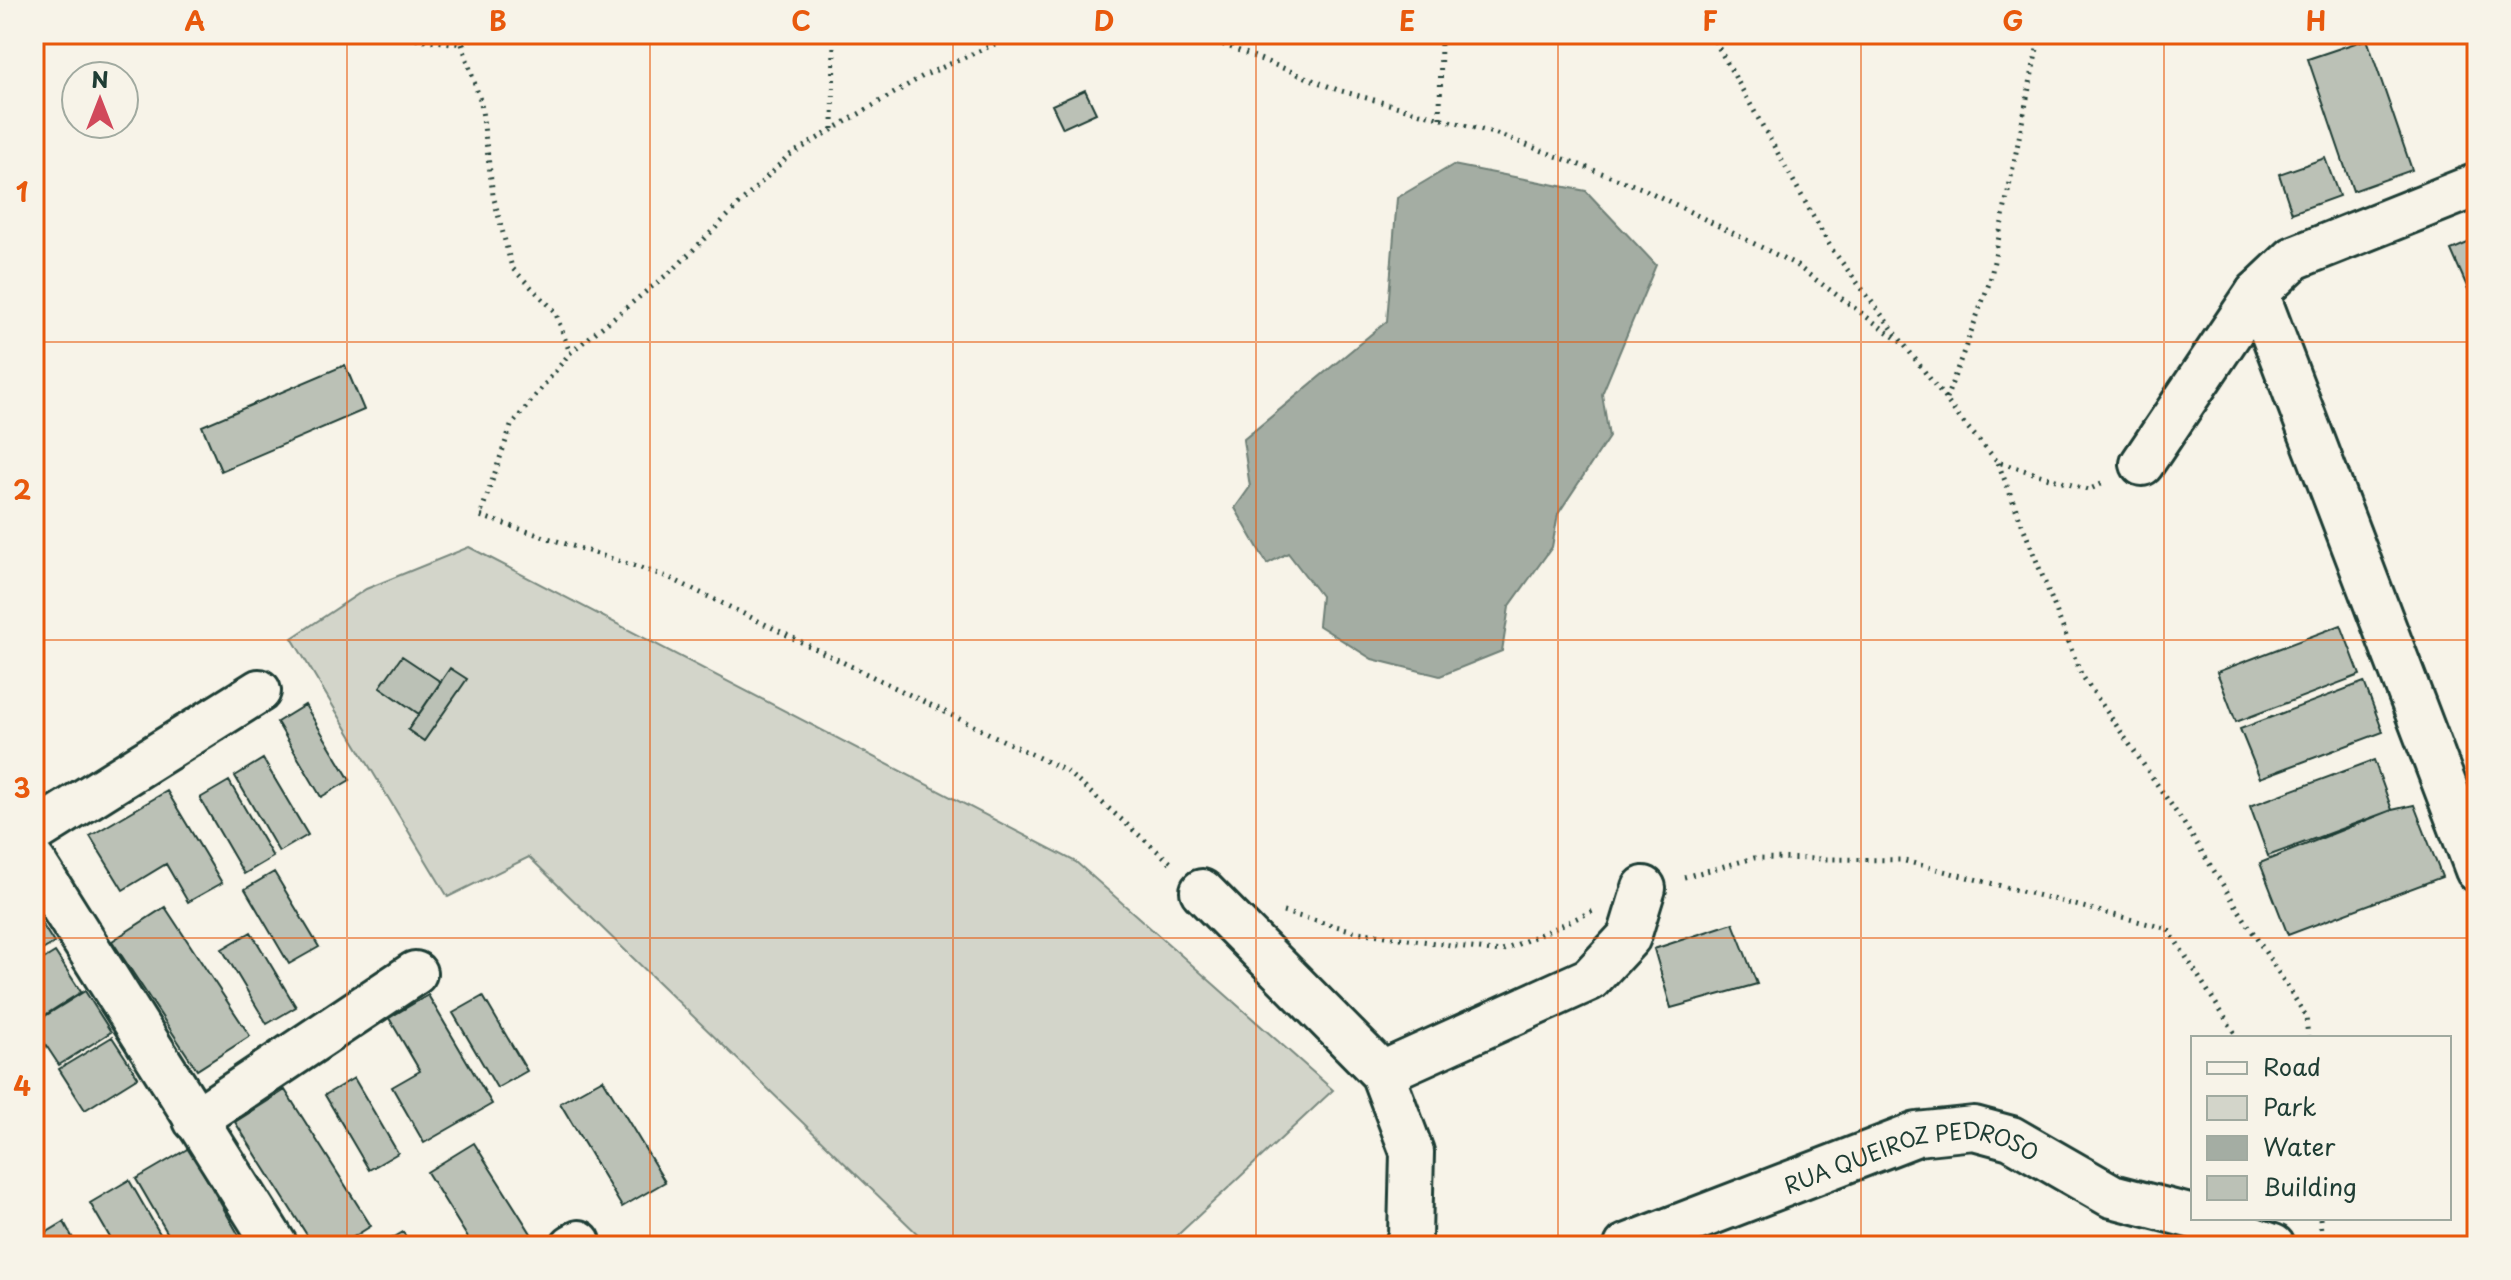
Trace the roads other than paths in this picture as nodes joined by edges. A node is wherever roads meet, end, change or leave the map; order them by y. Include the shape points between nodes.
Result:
1 (2477, 185) edge
2 (2257, 293) junction
3 (2142, 464) road end
4 (259, 691) dead end
5 (34, 832) edge
6 (34, 862) edge
7 (2477, 870) edge
8 (1644, 888) road end
9 (1202, 891) road end
10 (415, 973) dead end
11 (1382, 1073) junction
12 (195, 1120) junction
13 (2191, 1217) edge
14 (2201, 1220) edge
15 (276, 1246) edge
16 (1406, 1246) edge
17 (1626, 1246) edge
18 (2273, 1246) edge

1 - 2 street via 2294,258
2 - 3 street
2 - 7 street
4 - 5 street
6 - 12 street
8 - 11 street via 1629,937 1590,979
9 - 11 street
10 - 12 street
11 - 16 street via 1412,1152
12 - 15 street
13 - 17 street, RUA QUEIROZ PEDROSO via 2112,1196 2011,1138 1974,1128 1917,1134
14 - 18 street, RUA QUEIROZ PEDROSO

